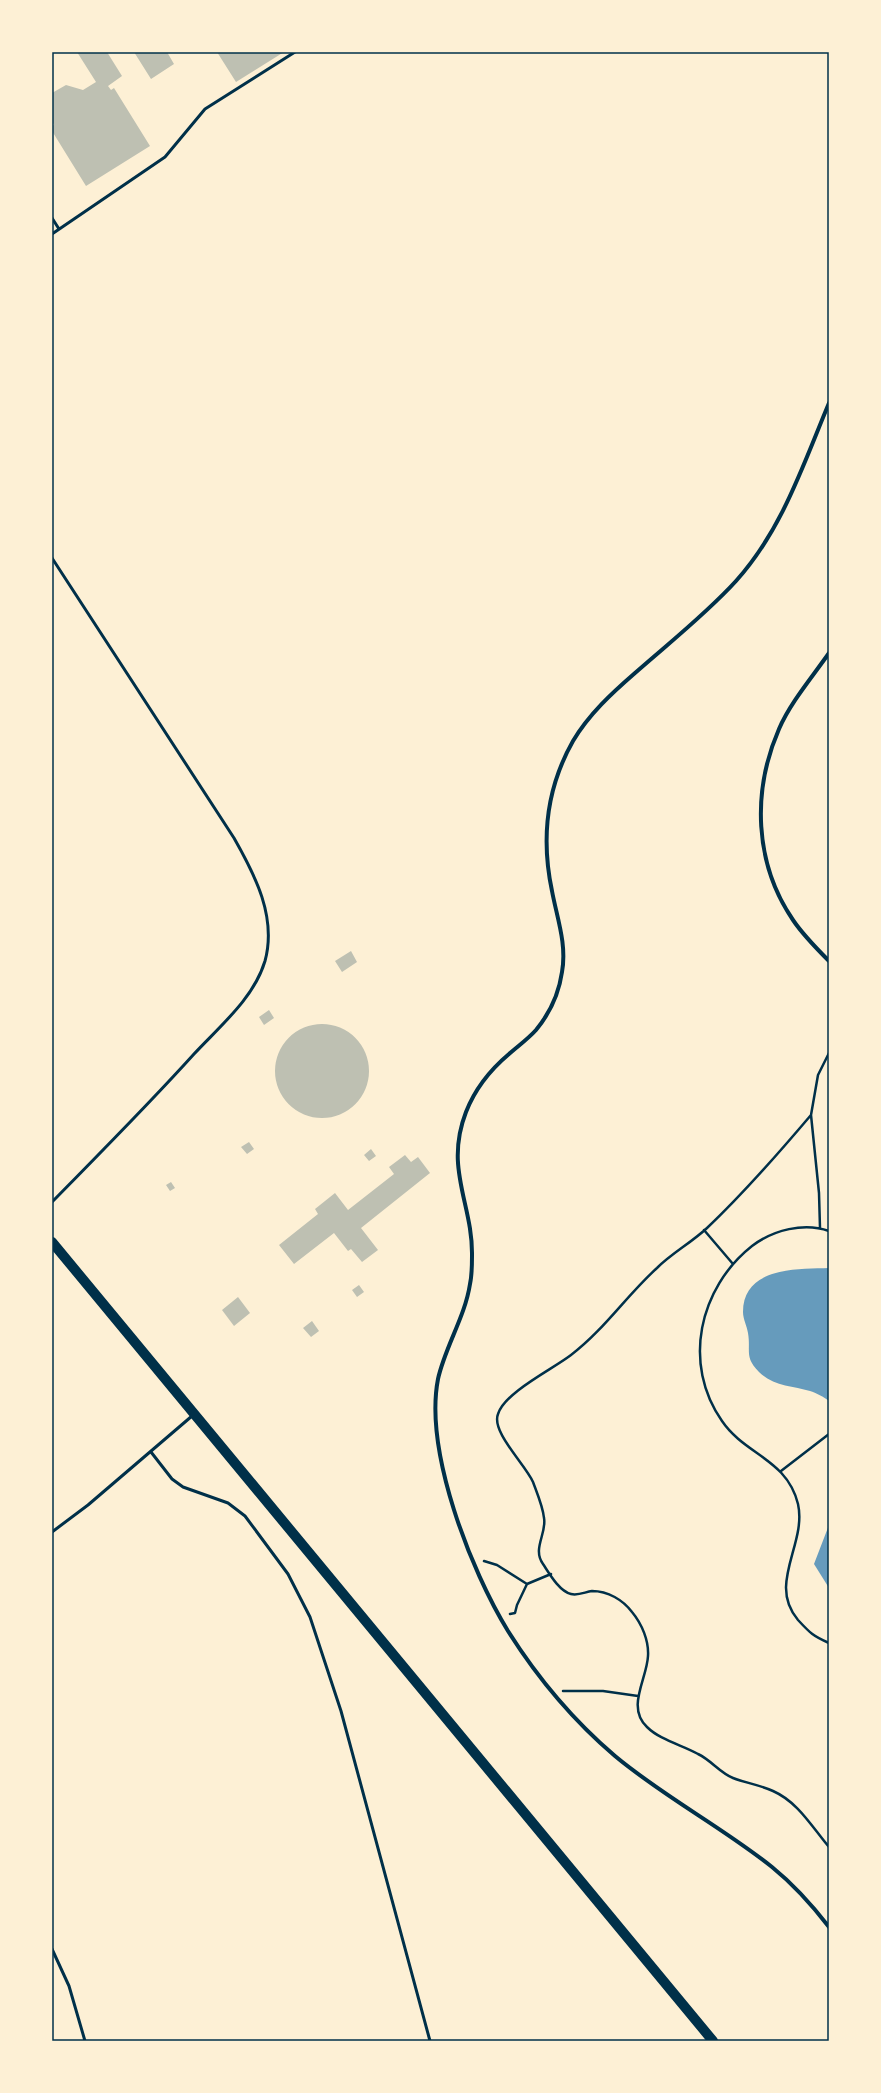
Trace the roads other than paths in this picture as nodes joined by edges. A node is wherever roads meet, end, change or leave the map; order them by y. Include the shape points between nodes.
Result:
1 (295, 52) edge
2 (52, 218) edge
3 (59, 229) junction
4 (52, 234) edge
5 (829, 403) edge
6 (52, 558) edge
7 (829, 653) edge
8 (829, 961) edge
9 (52, 1202) edge
10 (52, 1242) edge
11 (194, 1414) junction
12 (151, 1452) junction
13 (52, 1532) edge
14 (829, 1926) edge
15 (52, 1949) edge
16 (85, 2041) edge
17 (430, 2041) edge
18 (713, 2041) edge

1 - 3 lane via 205,108 165,157
2 - 3 lane
3 - 4 lane
5 - 14 street via 789,499 757,555 714,603 608,697 573,741 556,781 550,802 546,845 547,866 564,944 563,969 548,1014 533,1034 494,1068 476,1090 465,1115 457,1156 459,1183 472,1251 470,1285 438,1379 435,1414 442,1463 460,1529 502,1619 539,1675 575,1717 615,1756 774,1869 802,1895
6 - 9 lane via 234,838 256,880 268,924 265,960 246,997 168,1084
7 - 8 street via 779,727 766,765 760,805 763,846 782,903 805,936
10 - 11 main road
11 - 12 lane
11 - 18 main road
12 - 13 lane
12 - 17 lane via 172,1479 183,1487 228,1504 245,1516 288,1574 310,1617 341,1711
15 - 16 lane via 69,1986

